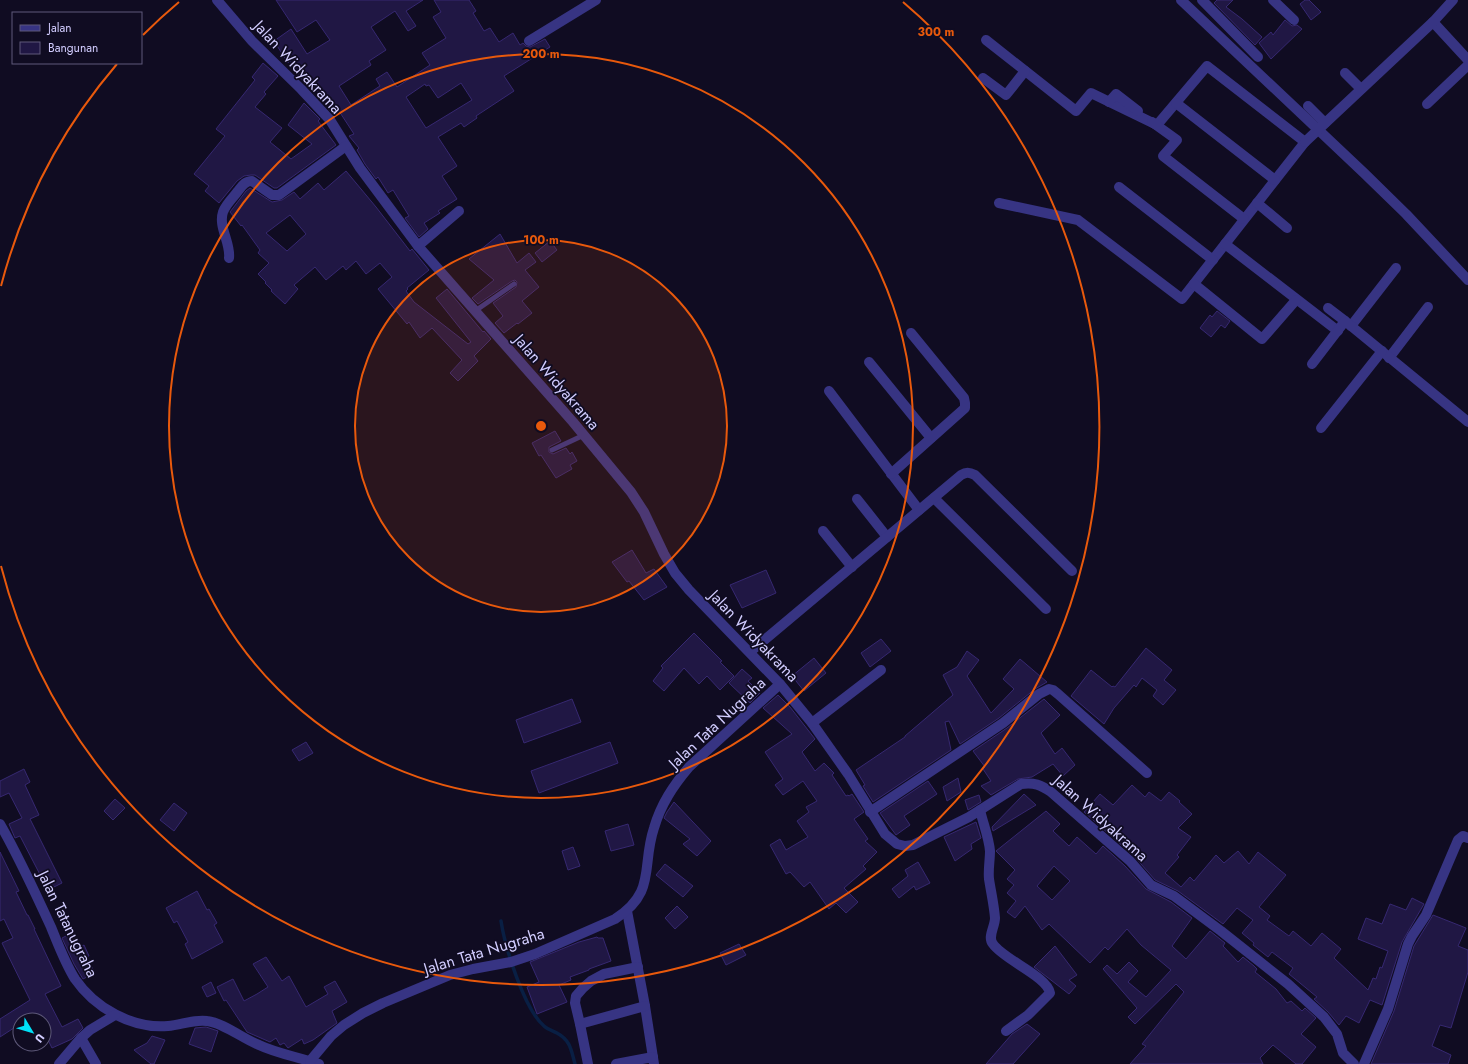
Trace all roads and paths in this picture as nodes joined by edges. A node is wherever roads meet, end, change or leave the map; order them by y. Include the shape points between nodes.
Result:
1 (217, 0) edge
2 (596, 0) edge
3 (1181, 0) edge
4 (1202, 0) edge
5 (1273, 0) edge
6 (1453, 0) edge
7 (1294, 20) dead end
8 (1433, 22) junction
9 (986, 40) dead end
10 (529, 41) dead end
11 (1258, 57) dead end
12 (1468, 60) edge
13 (1468, 65) edge
14 (1024, 71) junction
15 (1345, 73) dead end
16 (983, 78) dead end
17 (1361, 89) junction
18 (1176, 103) junction
19 (1427, 104) dead end
20 (1308, 106) dead end
21 (1325, 123) junction
22 (1157, 125) junction
23 (1312, 136) junction
24 (346, 146) junction
25 (1275, 180) junction
26 (1365, 181) dead end
27 (1119, 187) dead end
28 (999, 203) dead end
29 (1257, 203) junction
30 (459, 212) dead end
31 (1244, 219) junction
32 (1287, 228) dead end
33 (1225, 244) junction
34 (418, 246) junction
35 (229, 258) dead end
36 (1213, 260) junction
37 (1396, 268) dead end
38 (1468, 280) edge
39 (514, 284) dead end
40 (1194, 284) junction
41 (1296, 300) junction
42 (1428, 307) dead end
43 (1328, 308) dead end
44 (475, 311) junction
45 (1348, 323) junction
46 (1338, 331) junction
47 (911, 334) dead end
48 (1385, 354) junction
49 (869, 362) dead end
50 (1312, 364) dead end
51 (829, 391) dead end
52 (1468, 422) edge
53 (1321, 428) dead end
54 (584, 435) junction
55 (931, 438) junction
56 (552, 450) dead end
57 (891, 474) junction
58 (934, 498) junction
59 (857, 499) dead end
60 (919, 510) junction
61 (823, 530) dead end
62 (887, 537) junction
63 (852, 567) junction
64 (1072, 571) dead end
65 (1046, 609) dead end
66 (750, 652) junction
67 (881, 670) dead end
68 (780, 684) junction
69 (812, 722) junction
70 (1147, 773) dead end
71 (980, 810) junction
72 (870, 812) junction
73 (0, 824) edge
74 (1468, 838) edge
75 (627, 912) junction
76 (638, 967) junction
77 (645, 1006) junction
78 (115, 1015) junction
79 (580, 1024) junction
80 (1006, 1031) dead end
81 (81, 1038) junction
82 (653, 1060) edge
83 (315, 1062) edge
84 (59, 1064) edge
85 (96, 1064) edge
86 (588, 1064) edge
87 (616, 1064) edge
88 (1354, 1064) edge
89 (1364, 1064) edge

1 - 24 street, Jalan Widyakrama via 252,41 325,115
2 - 10 street
3 - 23 street
4 - 11 street
5 - 7 street
6 - 8 street
8 - 12 street
8 - 17 street
9 - 14 street
13 - 19 street
14 - 16 street via 1006,95
14 - 22 street via 1076,111 1091,94 1109,102 1116,94
15 - 17 street
17 - 21 street
18 - 22 street
18 - 23 street via 1207,66
18 - 25 street
20 - 21 street
21 - 23 street
22 - 31 street via 1176,140 1163,156
23 - 25 street
23 - 26 street
23 - 38 street via 1401,209
24 - 34 street, Jalan Widyakrama
24 - 35 street via 280,195 272,195 252,181 245,183 223,212
25 - 29 street
27 - 36 street
28 - 40 street via 1078,220 1182,299
29 - 31 street
29 - 32 street
30 - 34 street
31 - 33 street
33 - 36 street
33 - 41 street
34 - 44 street, Jalan Widyakrama
36 - 40 street
37 - 45 street
39 - 44 lane
40 - 41 street via 1262,339
41 - 46 street
42 - 48 street
43 - 45 street
44 - 54 street, Jalan Widyakrama
45 - 46 street
45 - 48 street
46 - 50 street
47 - 55 street via 964,398 965,403 965,408
48 - 52 street
48 - 53 street
49 - 55 street
51 - 57 street
54 - 56 lane
54 - 66 street, Jalan Widyakrama via 631,492 675,573
55 - 57 street
57 - 60 street
58 - 60 street
58 - 64 street via 961,475 970,472
58 - 65 street
59 - 62 street
60 - 62 street
61 - 63 street
62 - 63 street
63 - 66 street
66 - 68 street, Jalan Widyakrama
67 - 69 street
68 - 69 street, Jalan Widyakrama
68 - 75 street, Jalan Tata Nugraha via 689,767 676,782 664,801 653,829 643,890
69 - 72 street, Jalan Widyakrama via 848,774
70 - 72 street via 1058,694 1048,689 1003,723
71 - 72 street, Jalan Widyakrama via 931,837 905,846 897,844 885,834
71 - 80 street via 990,850 989,876 995,918 991,939 1009,958 1050,988 1050,993
71 - 88 street, Jalan Widyakrama via 1021,784 1030,782 1041,785 1130,861 1151,885 1174,896 1288,984 1324,1017 1337,1034 1343,1053
73 - 78 street, Jalan Tatanugraha via 20,859 75,979 102,1007
74 - 89 street via 1463,836 1458,840 1426,915 1412,936 1388,1009
75 - 76 street
75 - 83 street, Jalan Tata Nugraha via 534,954 450,975 362,1013 331,1036
76 - 77 street
76 - 79 street via 604,974 582,988 576,996 575,1003
77 - 79 street
77 - 82 street
78 - 81 street
78 - 83 street, Jalan Tatanugraha via 154,1027 207,1021 258,1045
79 - 86 street
81 - 84 street
81 - 85 street
82 - 87 street

